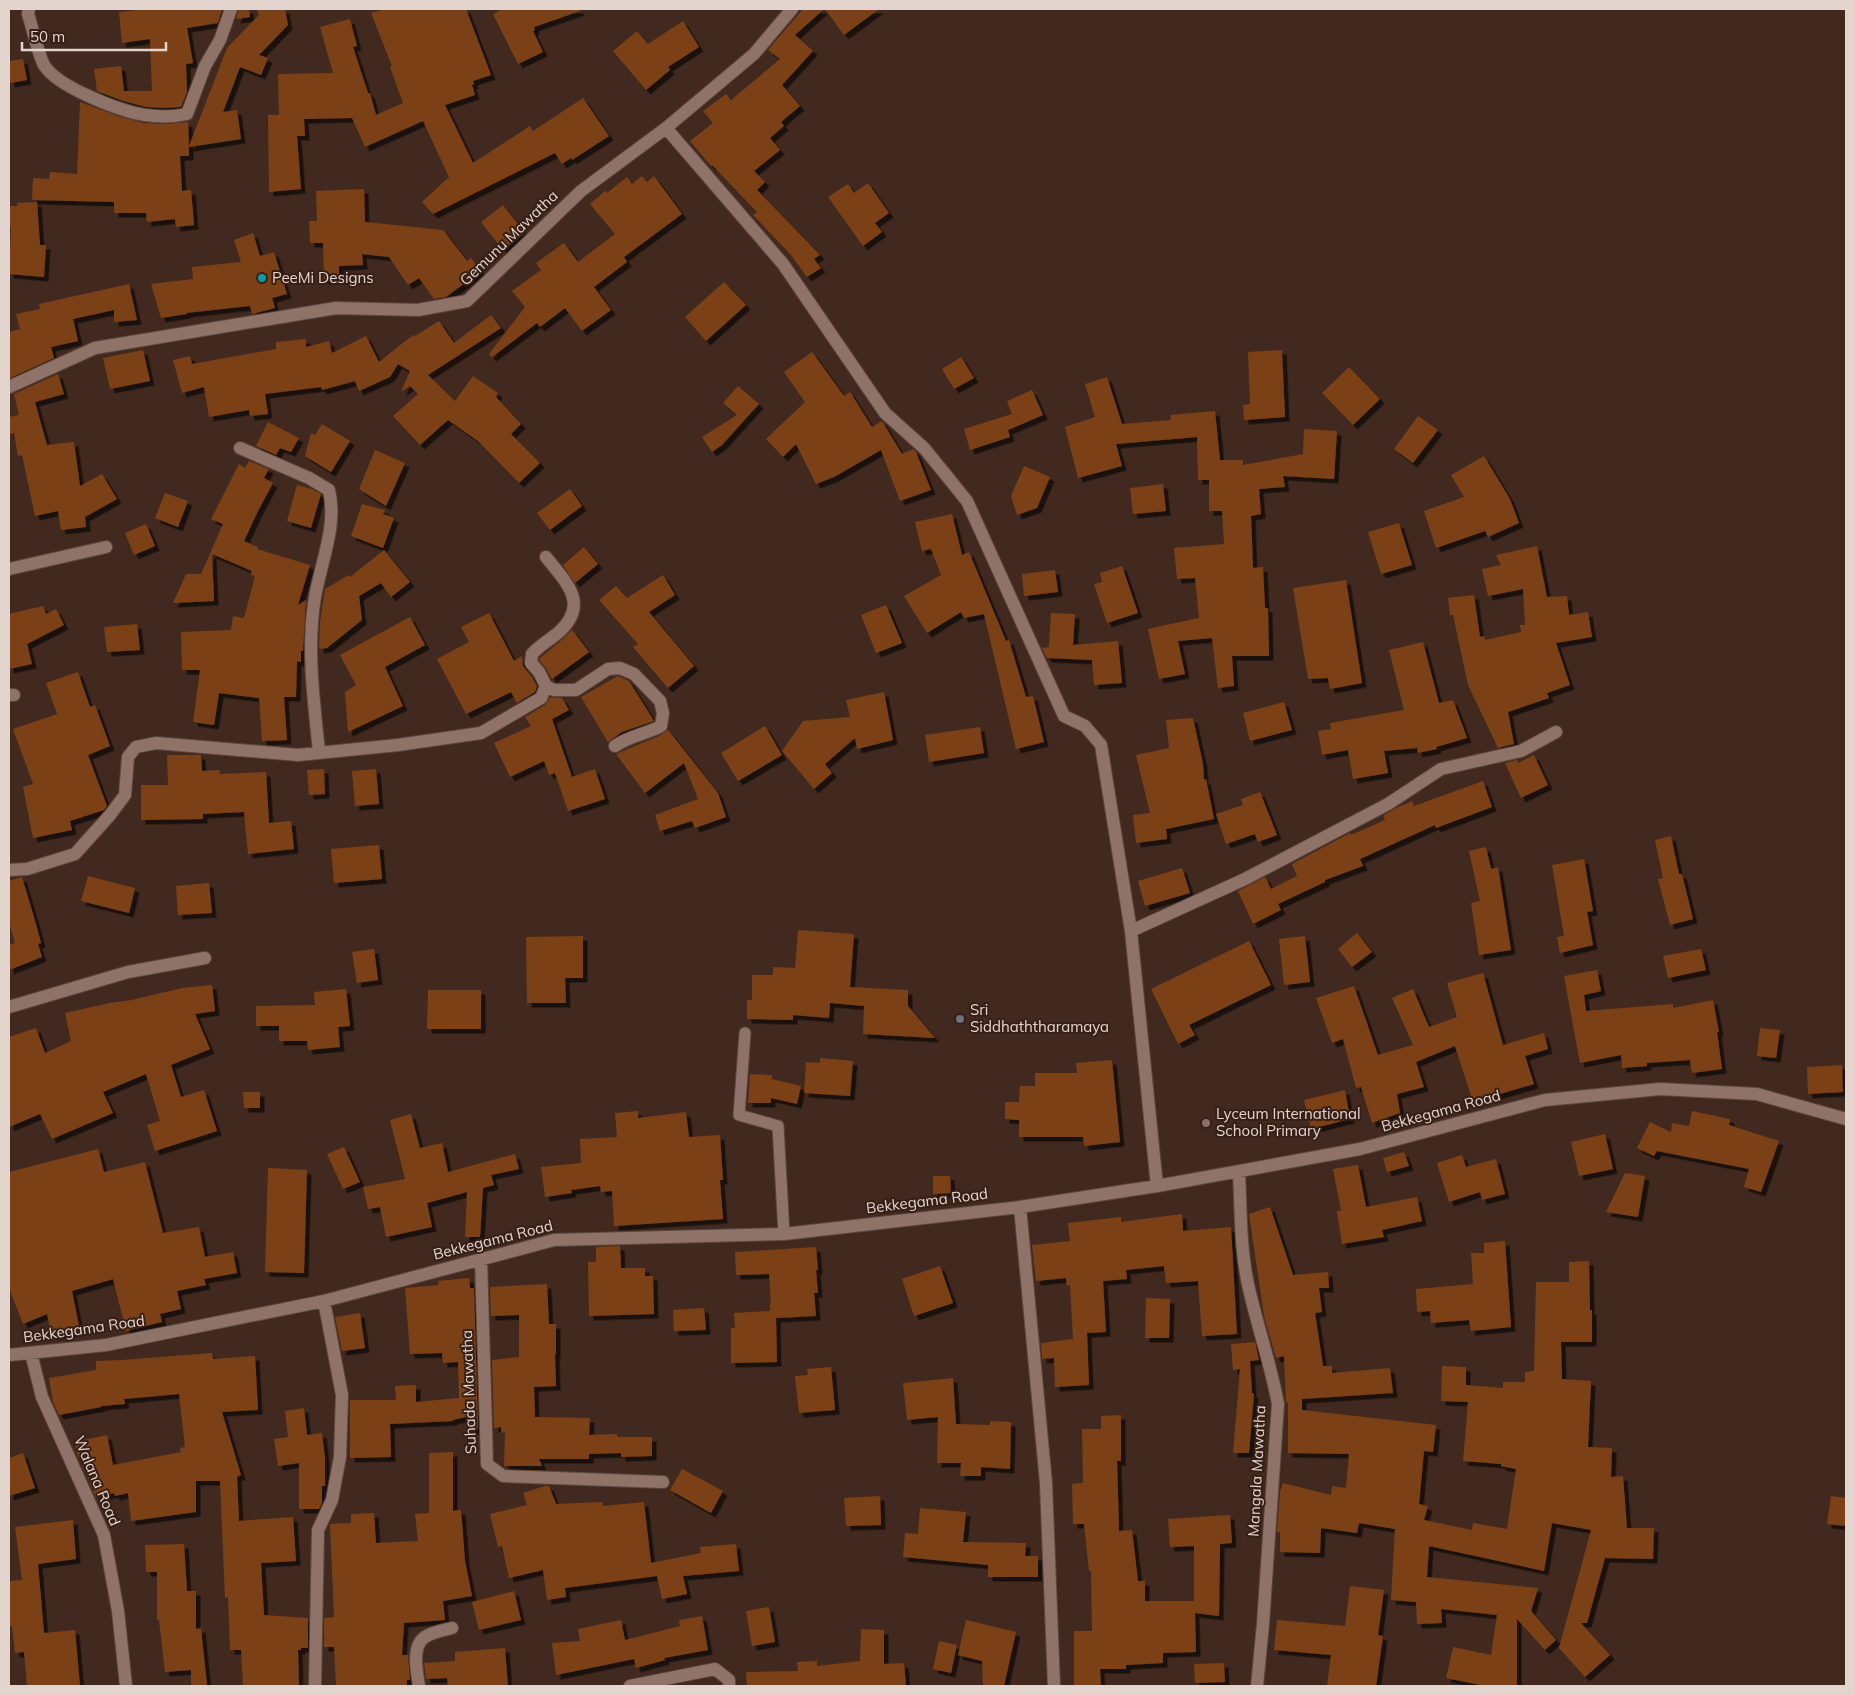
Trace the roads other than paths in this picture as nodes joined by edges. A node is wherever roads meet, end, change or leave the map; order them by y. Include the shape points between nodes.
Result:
1 (29, 9) edge
2 (231, 9) edge
3 (792, 9) edge
4 (666, 128) junction
5 (9, 386) edge
6 (240, 448) dead end
7 (106, 547) dead end
8 (546, 557) dead end
9 (9, 569) edge
10 (546, 686) junction
11 (1556, 732) dead end
12 (615, 746) dead end
13 (319, 752) junction
14 (9, 870) edge
15 (1131, 930) junction
16 (205, 958) dead end
17 (9, 1007) edge
18 (745, 1033) dead end
19 (1846, 1118) edge
20 (1239, 1172) junction
21 (1157, 1186) junction
22 (1020, 1206) junction
23 (784, 1234) junction
24 (481, 1259) junction
25 (324, 1301) junction
26 (31, 1353) junction
27 (9, 1355) edge
28 (663, 1482) dead end
29 (452, 1628) dead end
30 (126, 1686) edge
31 (315, 1686) edge
32 (419, 1686) edge
33 (630, 1686) edge
34 (729, 1686) edge
35 (1054, 1686) edge
36 (1257, 1686) edge

1 - 2 street via 45,66 68,86 113,106 144,115 173,117 187,114
3 - 4 street, Gemunu Mawatha via 754,54
4 - 5 street, Gemunu Mawatha via 581,191 467,302 418,310 336,308 95,348
4 - 15 street via 783,264 885,413 924,448 967,501 1064,716 1085,726 1101,746
6 - 13 street via 329,490 332,518 314,602 310,643
7 - 9 street
8 - 10 street via 572,592 575,607 570,620 560,631 532,654 531,663
10 - 12 street via 554,690 576,690 608,669 620,668 634,674 660,701 661,726
10 - 13 street via 541,698 481,734
11 - 15 street via 1521,751 1441,769 1388,804 1320,840 1222,890
13 - 14 street via 298,755 156,743 136,747 128,757 125,795 75,854 27,869
15 - 21 street
16 - 17 street via 128,972
18 - 23 lane via 739,1115 778,1126
19 - 20 street, Bekkegama Road via 1757,1094 1660,1089 1544,1100 1360,1149
20 - 21 street, Bekkegama Road
20 - 36 street, Mangala Mawatha via 1242,1239 1249,1292 1278,1404
21 - 22 street, Bekkegama Road
22 - 23 street, Bekkegama Road
22 - 35 street via 1046,1483
23 - 24 street, Bekkegama Road via 554,1240
24 - 25 street, Bekkegama Road
24 - 28 street, Suhada Mawatha via 487,1464 503,1476
25 - 26 street, Bekkegama Road via 106,1345
25 - 31 street via 342,1395 340,1457 332,1500 318,1530
26 - 27 street, Bekkegama Road
26 - 30 street, Walana Road via 42,1397 104,1535 118,1610
29 - 32 street via 424,1637 417,1647
33 - 34 street via 714,1669 729,1680

